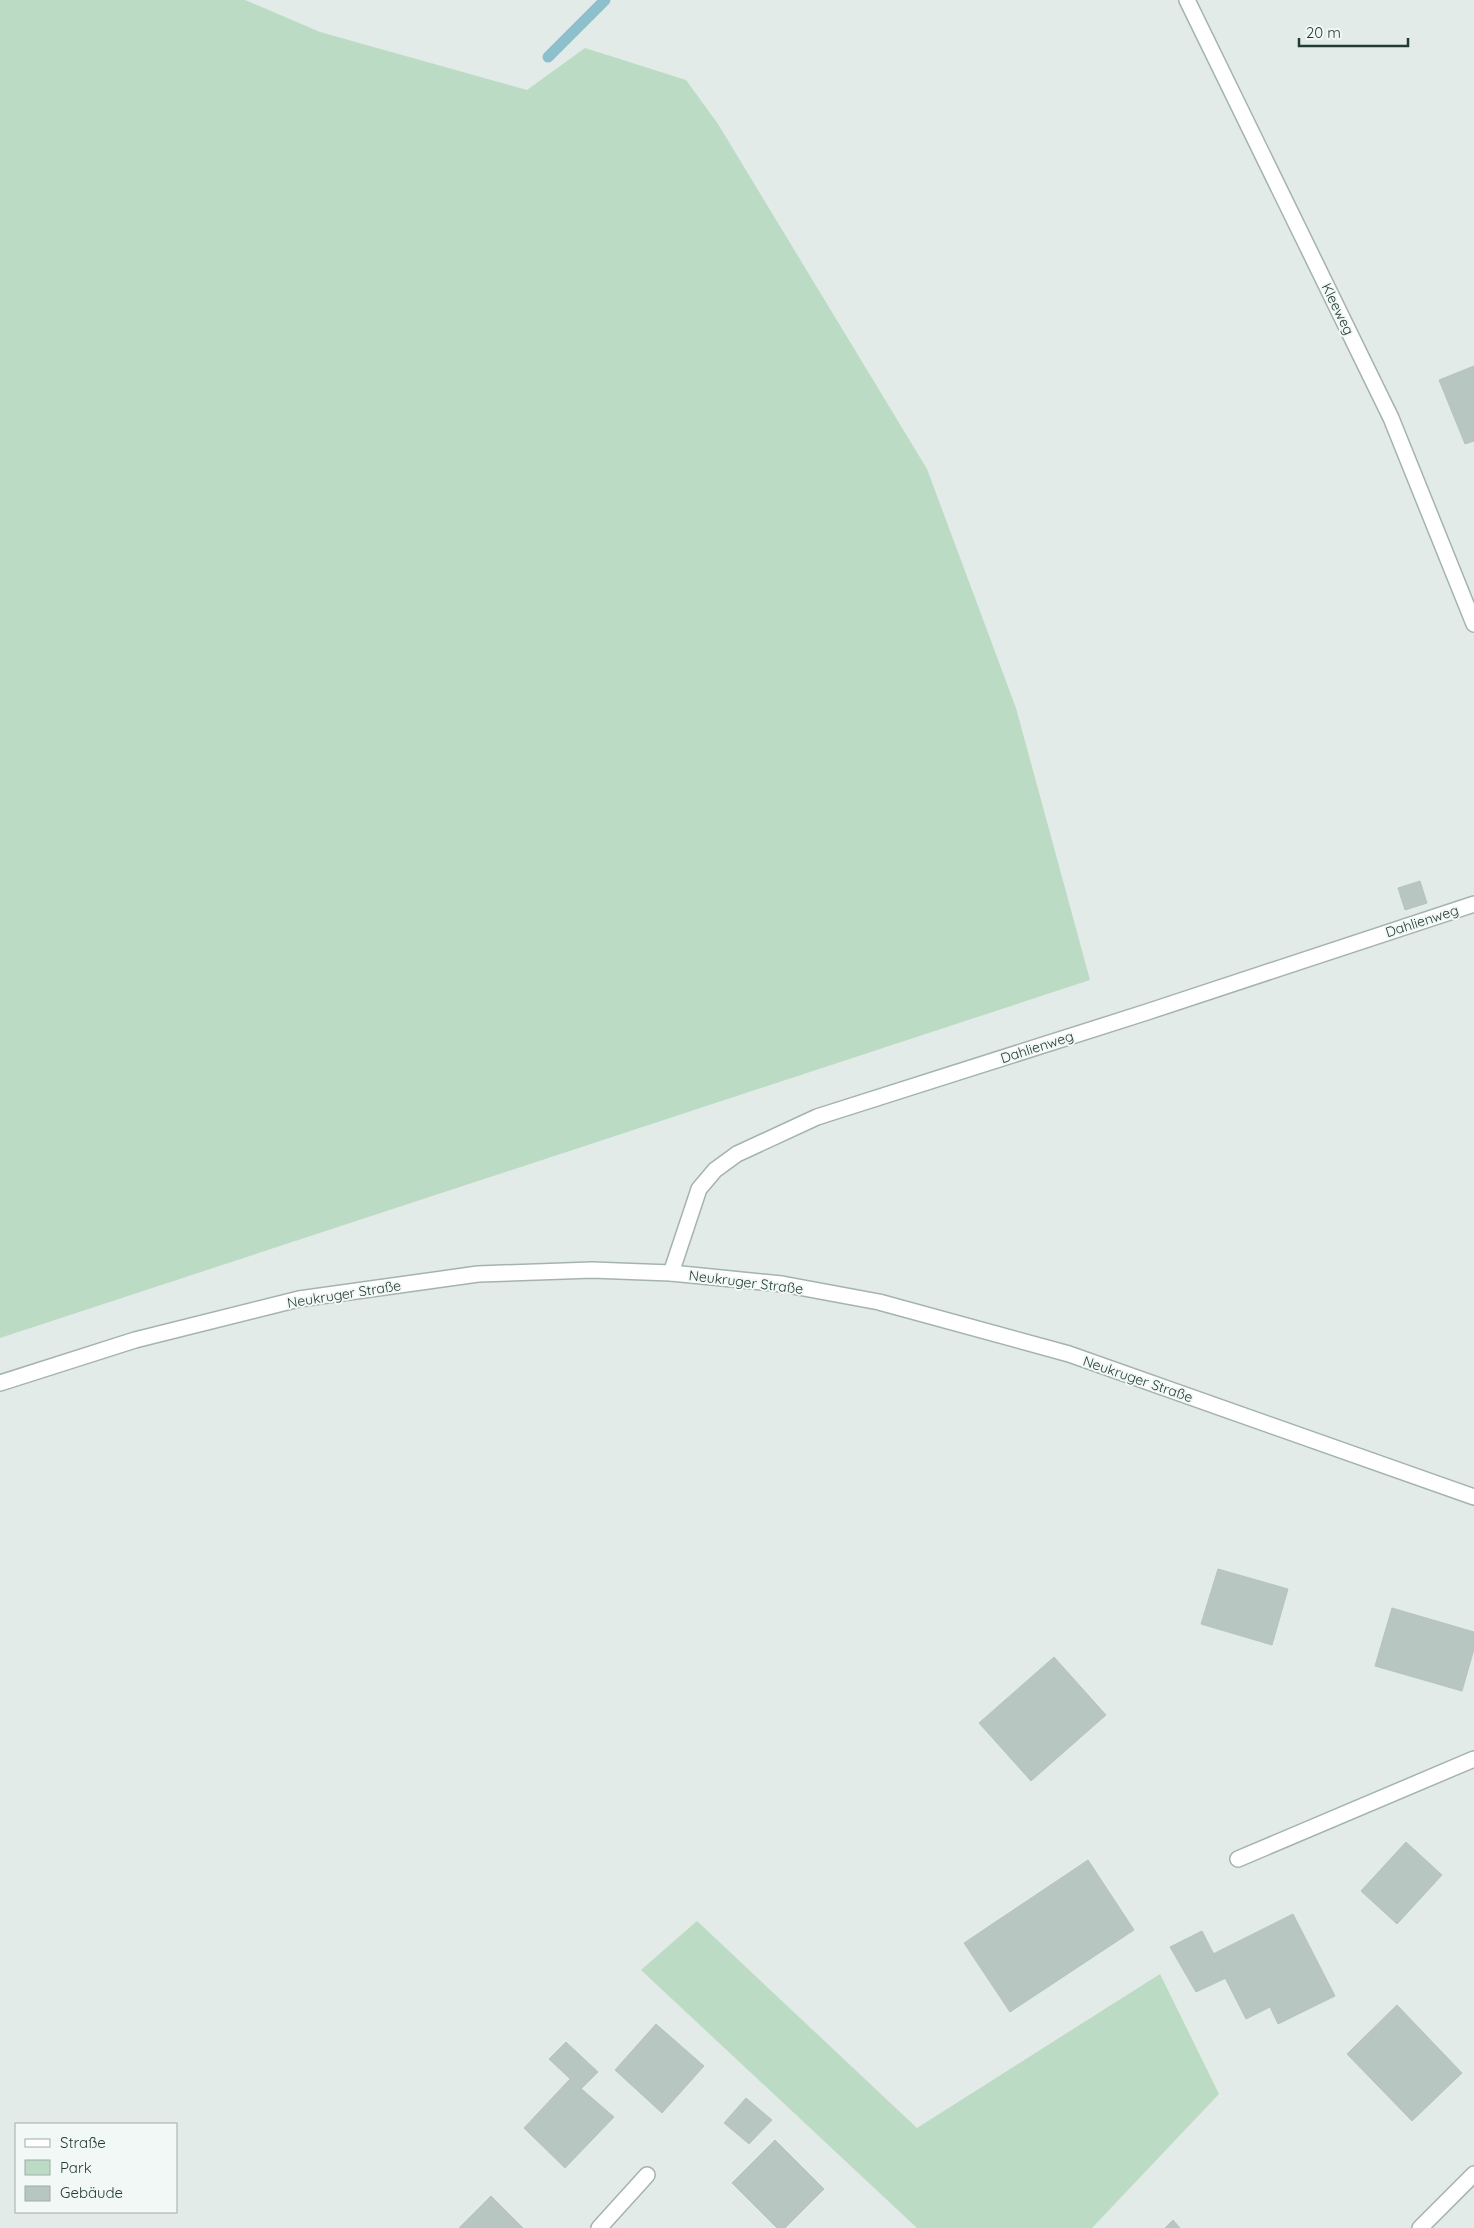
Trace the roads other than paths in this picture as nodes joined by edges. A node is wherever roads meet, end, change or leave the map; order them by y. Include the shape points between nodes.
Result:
1 (1187, 0) edge
2 (1474, 624) edge
3 (1474, 904) edge
4 (671, 1273) junction
5 (0, 1383) edge
6 (1474, 1497) edge
7 (1474, 1759) edge
8 (1238, 1859) dead end
9 (1474, 2174) edge
10 (647, 2175) dead end
11 (599, 2228) edge
12 (1420, 2228) edge

1 - 2 street, Kleeweg via 1390,418
3 - 4 street, Dahlienweg via 817,1117 737,1154 714,1170 699,1189
4 - 5 street, Neukruger Straße via 592,1270 478,1274 299,1299 135,1340
4 - 6 street, Neukruger Straße via 782,1284 879,1302 1050,1349
7 - 8 street
9 - 12 street
10 - 11 street

